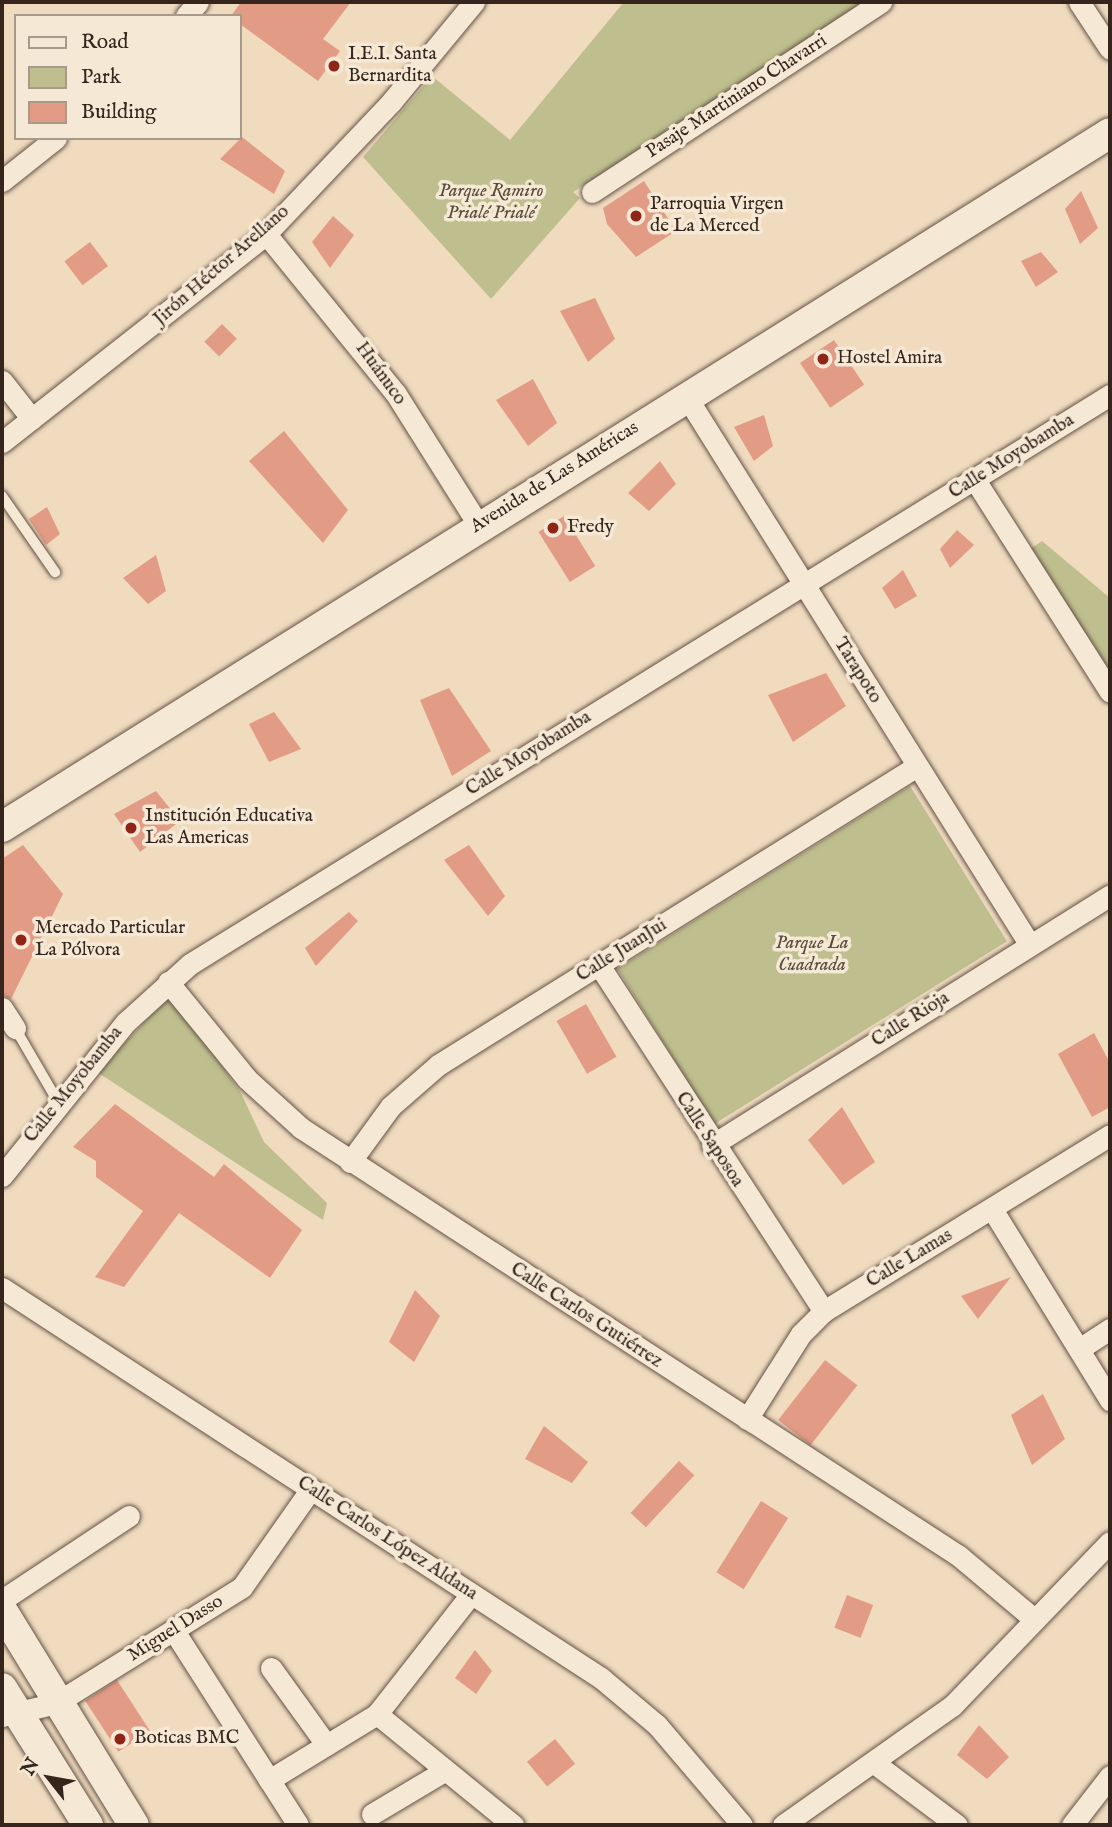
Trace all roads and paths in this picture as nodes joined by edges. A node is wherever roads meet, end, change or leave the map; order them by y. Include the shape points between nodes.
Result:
1 (474, 2) edge
2 (881, 2) edge
3 (1079, 2) edge
4 (1110, 49) edge
5 (1110, 133) edge
6 (53, 140) edge
7 (2, 181) edge
8 (592, 192) dead end
9 (266, 234) junction
10 (2, 381) edge
11 (686, 396) junction
12 (1109, 397) edge
13 (33, 419) junction
14 (2, 442) edge
15 (975, 480) junction
16 (2, 496) edge
17 (479, 526) junction
18 (55, 572) dead end
19 (803, 585) junction
20 (1110, 692) edge
21 (917, 766) junction
22 (2, 827) edge
23 (1110, 895) edge
24 (1030, 945) junction
25 (598, 965) junction
26 (168, 982) junction
27 (2, 1008) edge
28 (15, 1028) joint
29 (58, 1102) junction
30 (1110, 1135) edge
31 (712, 1145) junction
32 (350, 1162) junction
33 (2, 1177) edge
34 (992, 1209) junction
35 (2, 1288) edge
36 (824, 1311) junction
37 (1110, 1329) edge
38 (1079, 1349) junction
39 (1110, 1400) edge
40 (747, 1419) junction
41 (311, 1489) junction
42 (129, 1516) dead end
43 (1110, 1542) edge
44 (471, 1594) junction
45 (2, 1600) edge
46 (2, 1611) edge
47 (1033, 1618) junction
48 (174, 1631) junction
49 (271, 1668) dead end
50 (56, 1703) junction
51 (6, 1704) edge
52 (377, 1714) junction
53 (325, 1743) junction
54 (877, 1765) junction
55 (444, 1771) junction
56 (1110, 1776) edge
57 (269, 1780) junction
58 (372, 1814) dead end
59 (88, 1825) edge
60 (134, 1825) edge
61 (298, 1825) edge
62 (513, 1825) edge
63 (742, 1825) edge
64 (783, 1825) edge
65 (957, 1825) edge
66 (1072, 1825) edge

1 - 9 street, Jirón Héctor Arellano via 392,101
2 - 8 street, Pasaje Martiniano Chavarri
3 - 4 street
5 - 11 street, Avenida de Las Américas
6 - 7 street
9 - 13 street, Jirón Héctor Arellano
9 - 17 street, Huánuco via 396,394
10 - 13 street
11 - 17 street, Avenida de Las Américas
11 - 19 street, Tarapoto
12 - 15 street, Calle Moyobamba
13 - 14 street, Jirón Héctor Arellano
15 - 19 street, Calle Moyobamba
15 - 20 street
16 - 18 lane
17 - 22 street, Avenida de Las Américas
19 - 21 street, Tarapoto
19 - 26 street, Calle Moyobamba
21 - 24 street, Tarapoto
21 - 25 street, Calle JuanJui
23 - 24 street, Calle Rioja
24 - 31 street, Calle Rioja
25 - 31 street, Calle Saposoa
25 - 32 street, Calle JuanJui via 438,1065 391,1106
26 - 29 street, Calle Moyobamba
26 - 32 street, Calle Carlos Gutiérrez via 255,1087
27 - 28 street
28 - 29 lane
29 - 33 street, Calle Moyobamba
30 - 34 street, Calle Lamas
31 - 36 street, Calle Saposoa
32 - 40 street, Calle Carlos Gutiérrez
34 - 36 street, Calle Lamas
34 - 38 street
35 - 41 street, Calle Carlos López Aldana
36 - 40 street, Calle Lamas via 801,1334
37 - 38 street
38 - 39 street
40 - 47 street, Calle Carlos Gutiérrez via 959,1556
41 - 44 street, Calle Carlos López Aldana
41 - 48 street, Miguel Dasso via 242,1587
42 - 45 street
43 - 47 street
44 - 52 street
44 - 63 street, Calle Carlos López Aldana via 630,1701
46 - 50 street
47 - 54 street via 953,1705
48 - 50 street, Miguel Dasso
48 - 57 street
49 - 53 street
50 - 51 street, Miguel Dasso
50 - 60 street
51 - 59 street
52 - 53 street
52 - 55 street
53 - 57 street
54 - 64 street
54 - 65 street
55 - 58 street
55 - 62 street
56 - 66 street
57 - 61 street

